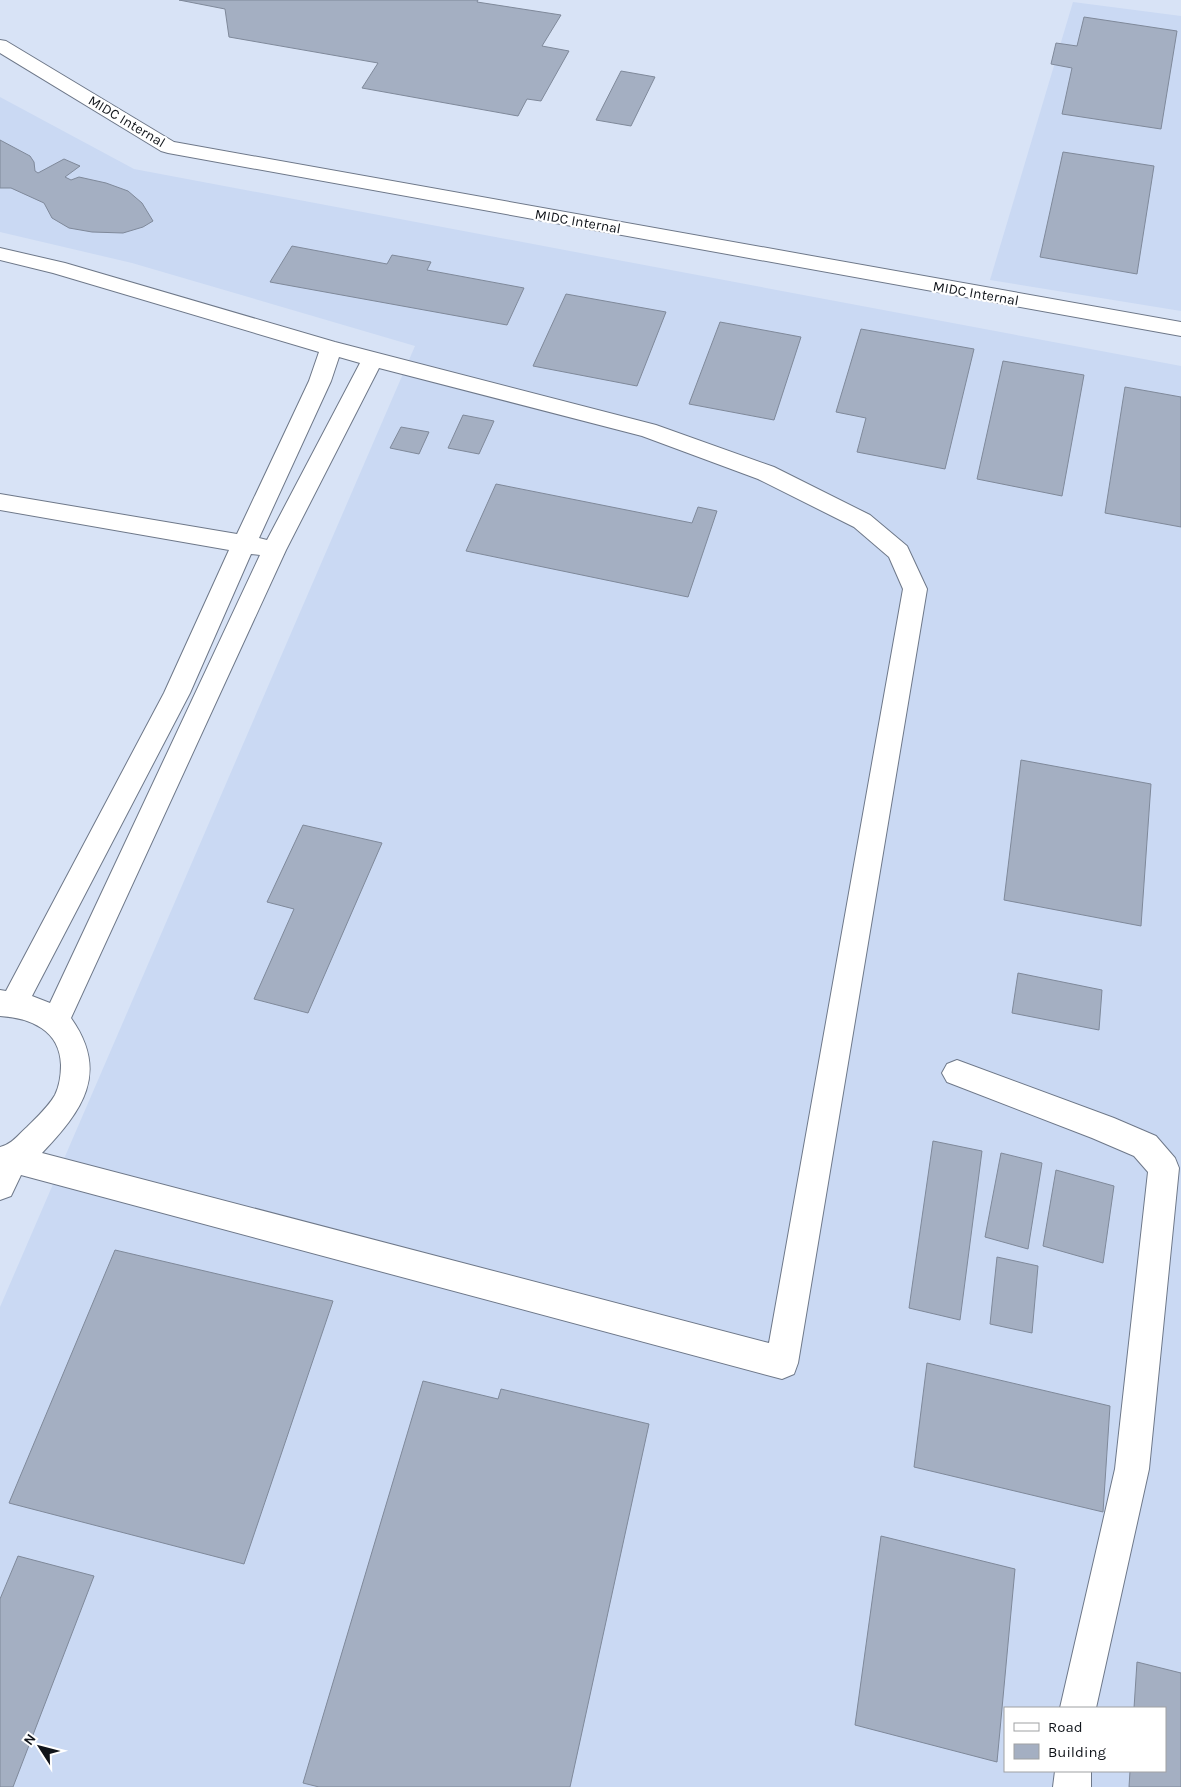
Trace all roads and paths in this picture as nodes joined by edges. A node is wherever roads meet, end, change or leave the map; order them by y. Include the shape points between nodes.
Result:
1 (0, 45) edge
2 (0, 254) edge
3 (1181, 329) edge
4 (331, 348) junction
5 (373, 359) junction
6 (0, 502) edge
7 (244, 544) junction
8 (274, 550) junction
9 (7, 1003) edge
10 (56, 1020) junction
11 (958, 1073) dead end
12 (4, 1169) edge
13 (1078, 1707) edge
14 (1073, 1772) edge
15 (1072, 1787) edge

1 - 3 street, MIDC Internal via 168,147
2 - 4 street
4 - 5 street
4 - 7 street via 320,382
5 - 8 street
5 - 12 street via 648,430 766,473 862,521 899,552 916,589 782,1362
6 - 7 street
7 - 8 street
7 - 9 street via 177,693
8 - 10 street
9 - 10 street via 37,1008
10 - 12 street via 73,1048 76,1065 72,1092 57,1118
11 - 13 street via 1145,1146 1164,1168 1132,1469
14 - 15 street

